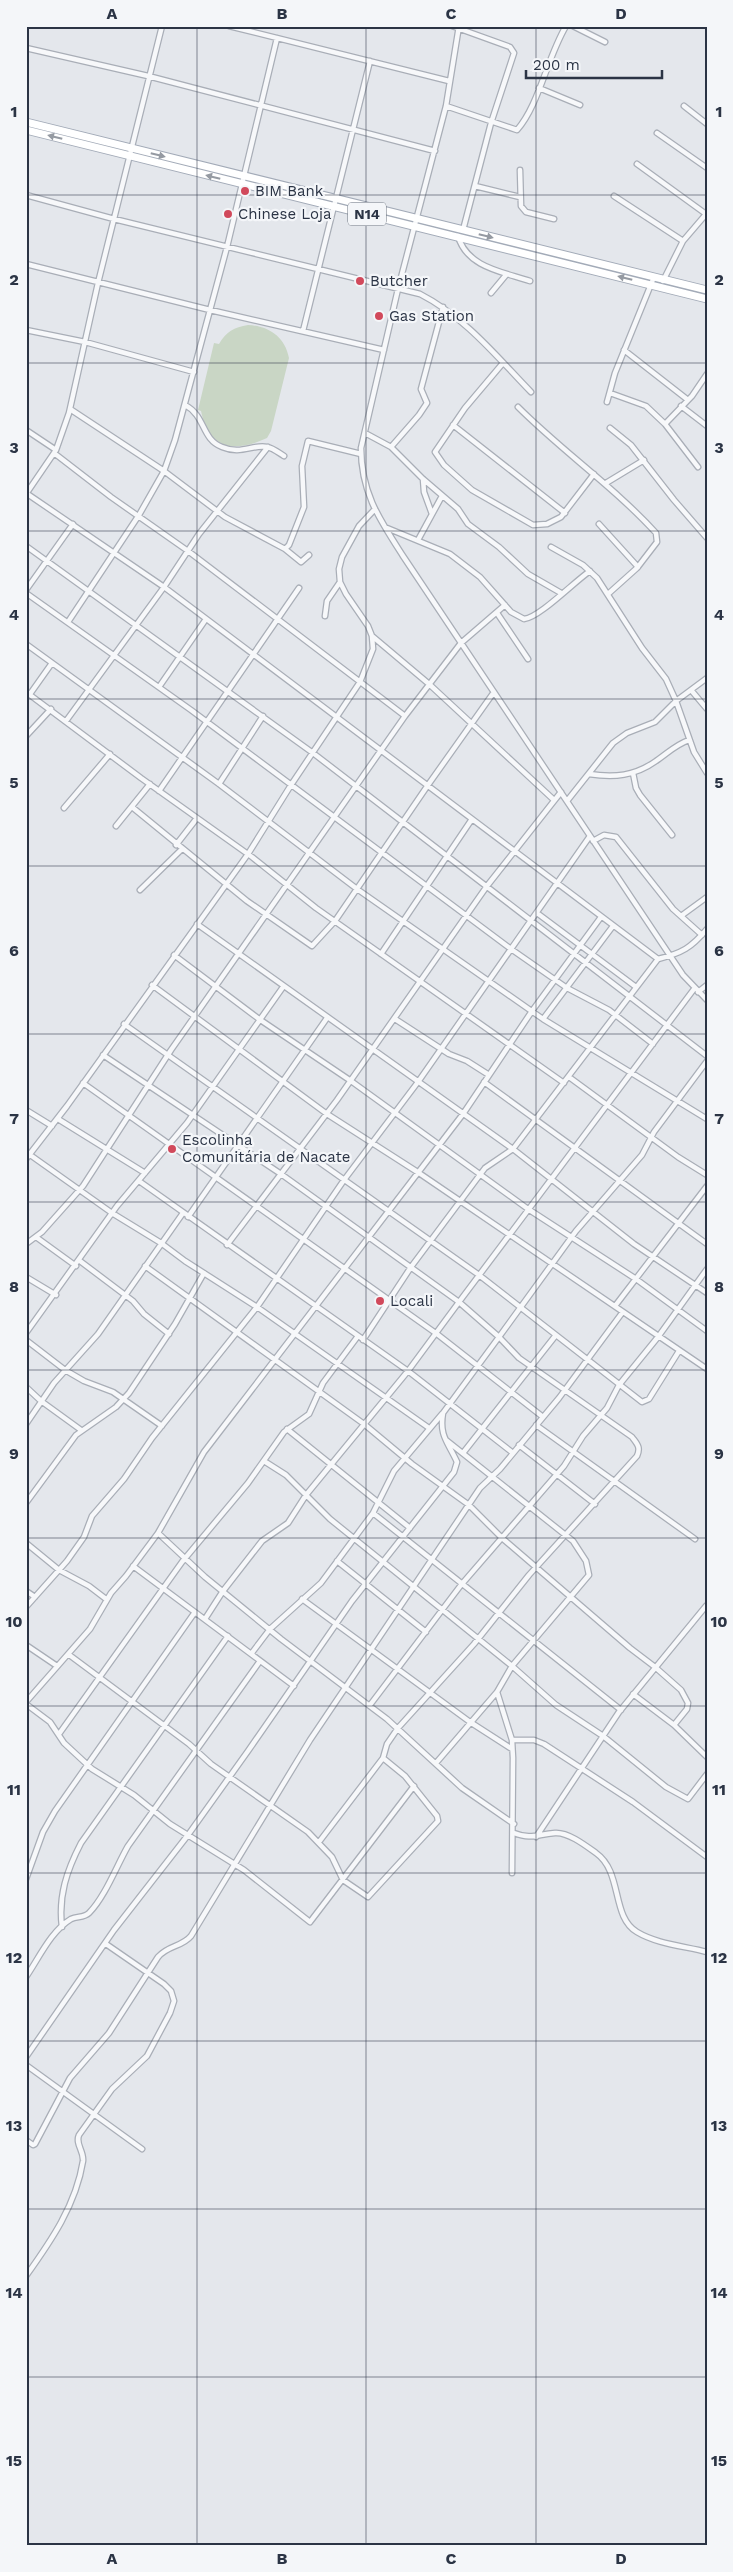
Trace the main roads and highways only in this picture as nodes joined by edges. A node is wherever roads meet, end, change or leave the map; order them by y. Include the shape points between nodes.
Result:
1 (26, 122) edge
2 (26, 130) edge
3 (73, 138) junction
4 (653, 281) junction
5 (707, 290) edge
6 (707, 298) edge

1 - 3 main road, N14
3 -> 2 main road, N14
3 - 4 main road, N14
4 - 5 main road, N14 via 663,279
4 - 6 main road, N14 via 661,287

